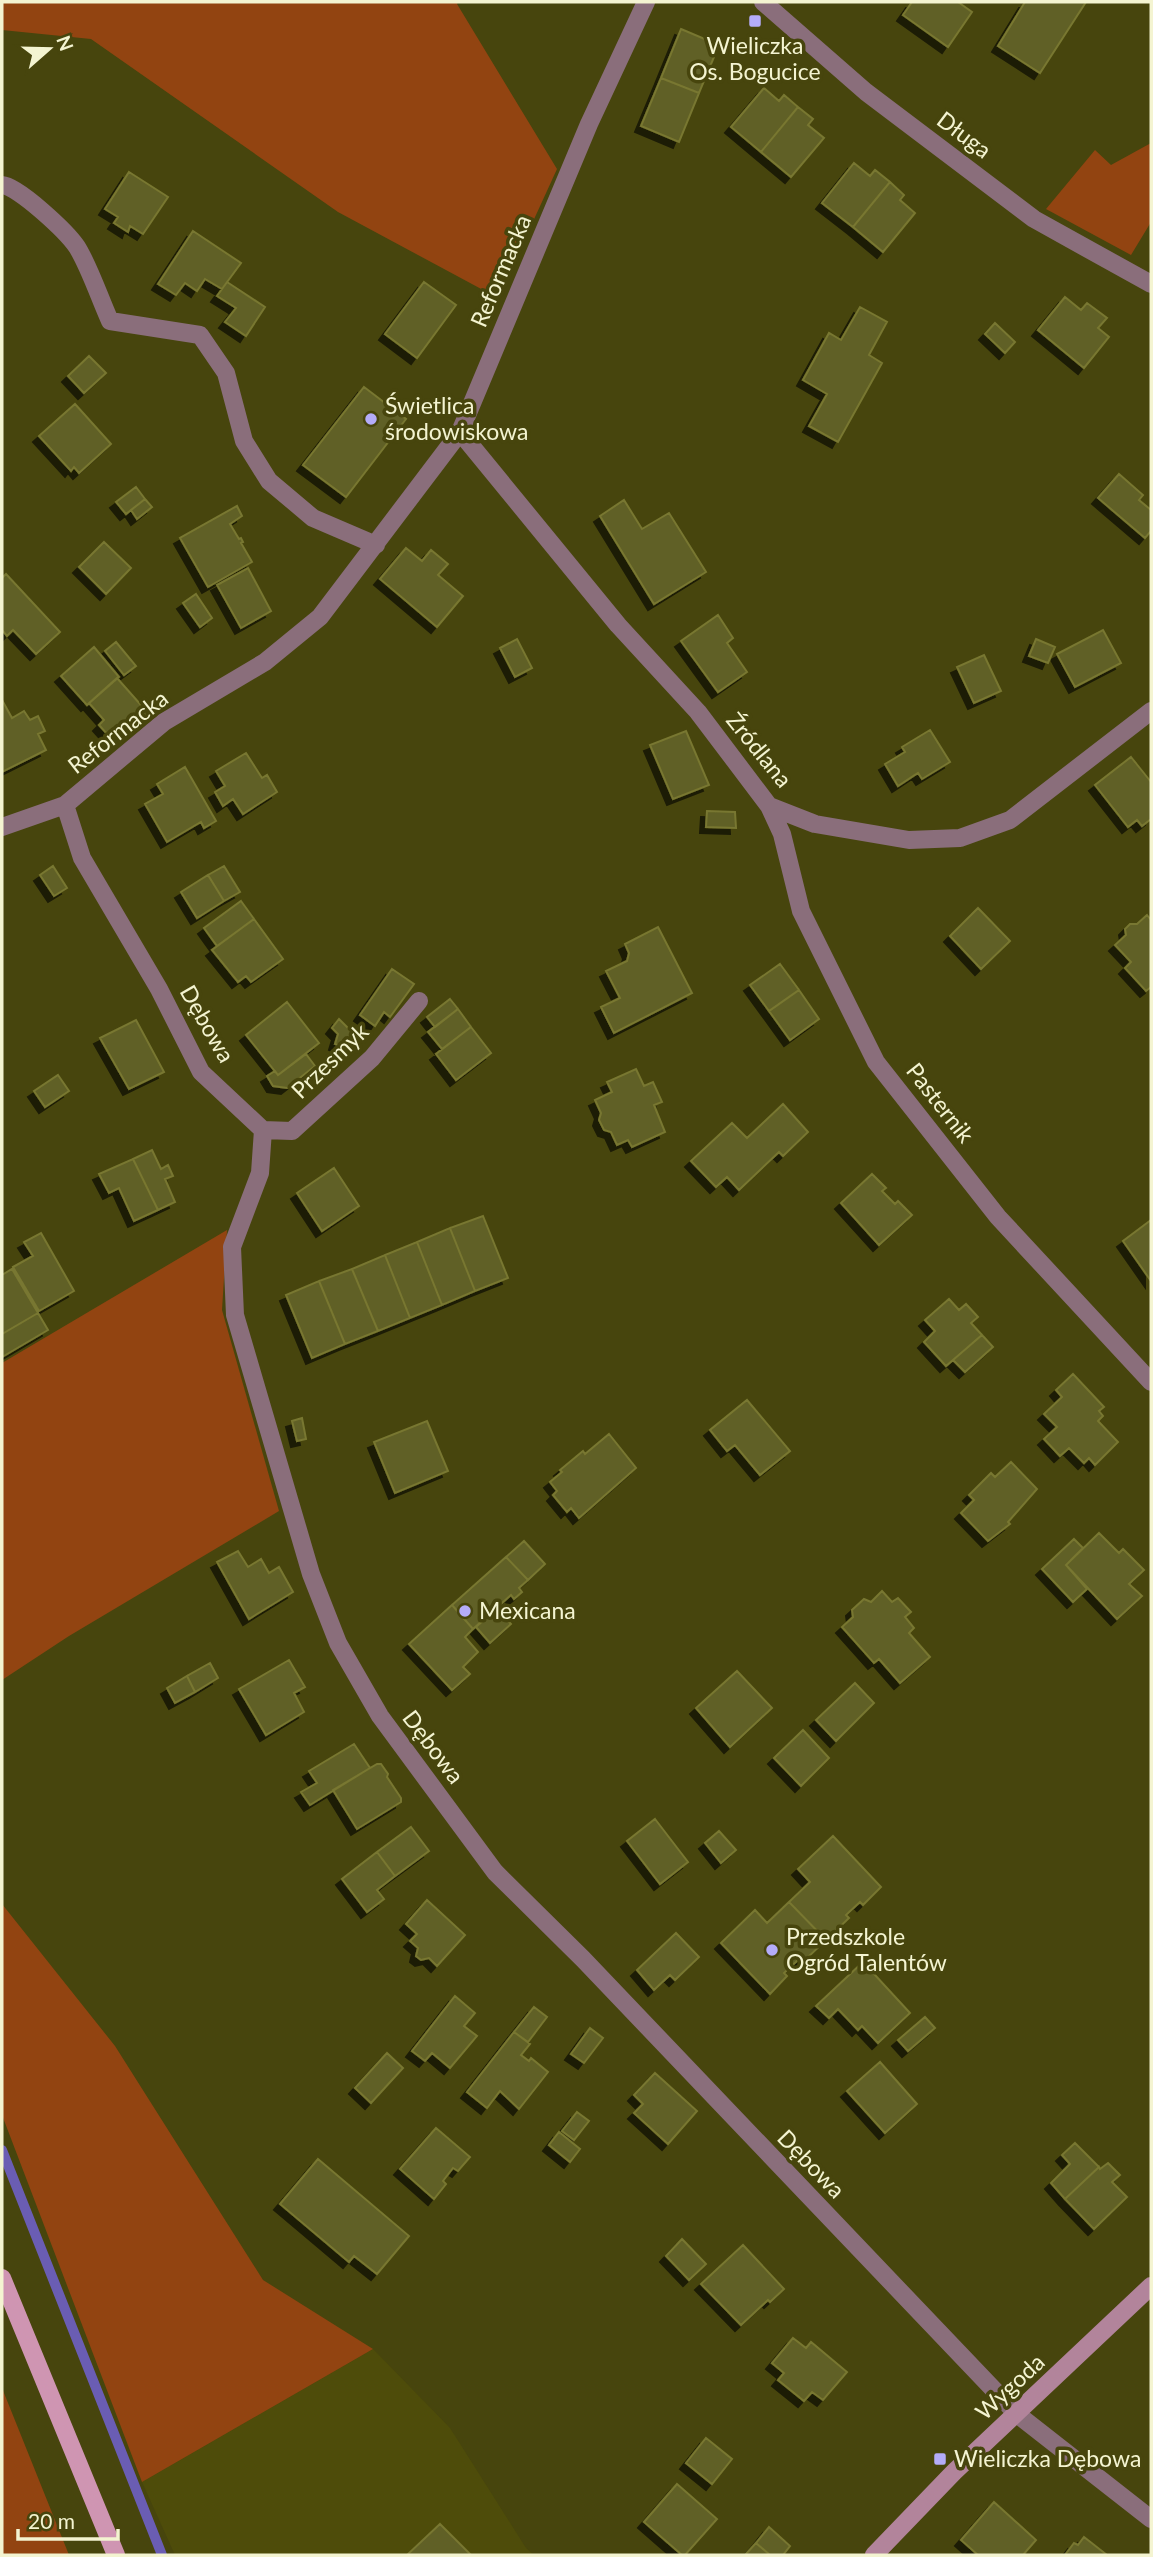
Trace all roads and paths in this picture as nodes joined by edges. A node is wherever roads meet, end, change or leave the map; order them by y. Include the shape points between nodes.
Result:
1 (646, 2) edge
2 (763, 2) edge
3 (2, 185) edge
4 (1151, 284) edge
5 (460, 432) junction
6 (376, 545) junction
7 (1151, 711) edge
8 (65, 805) junction
9 (769, 806) junction
10 (2, 827) edge
11 (419, 1001) dead end
12 (263, 1130) junction
13 (1151, 1382) edge
14 (2, 2278) edge
15 (1151, 2286) edge
16 (1017, 2414) junction
17 (1151, 2519) edge
18 (116, 2555) edge
19 (874, 2555) edge

1 - 5 street, Reformacka via 589,124
2 - 4 street, Długa via 866,92 1034,219
3 - 6 street via 33,203 76,246 110,321 200,335 226,373 244,440 269,481 313,518
5 - 6 street, Reformacka
5 - 9 street, Źródlana via 618,625 698,712
6 - 8 street, Reformacka via 320,617 265,662 164,722
7 - 9 street, Źródlana via 1010,820 960,838 909,840 815,824
8 - 10 street, Reformacka
8 - 12 street, Dębowa via 82,858 159,989 201,1072
9 - 13 street, Pasternik via 782,834 801,911 876,1062 998,1217
11 - 12 street, Przesmyk via 372,1058 292,1131
12 - 16 street, Dębowa via 260,1173 232,1247 235,1315 311,1574 338,1643 380,1716 495,1872
14 - 18 main road
15 - 16 street, Wygoda
16 - 17 street, Dębowa
16 - 19 street, Wygoda

